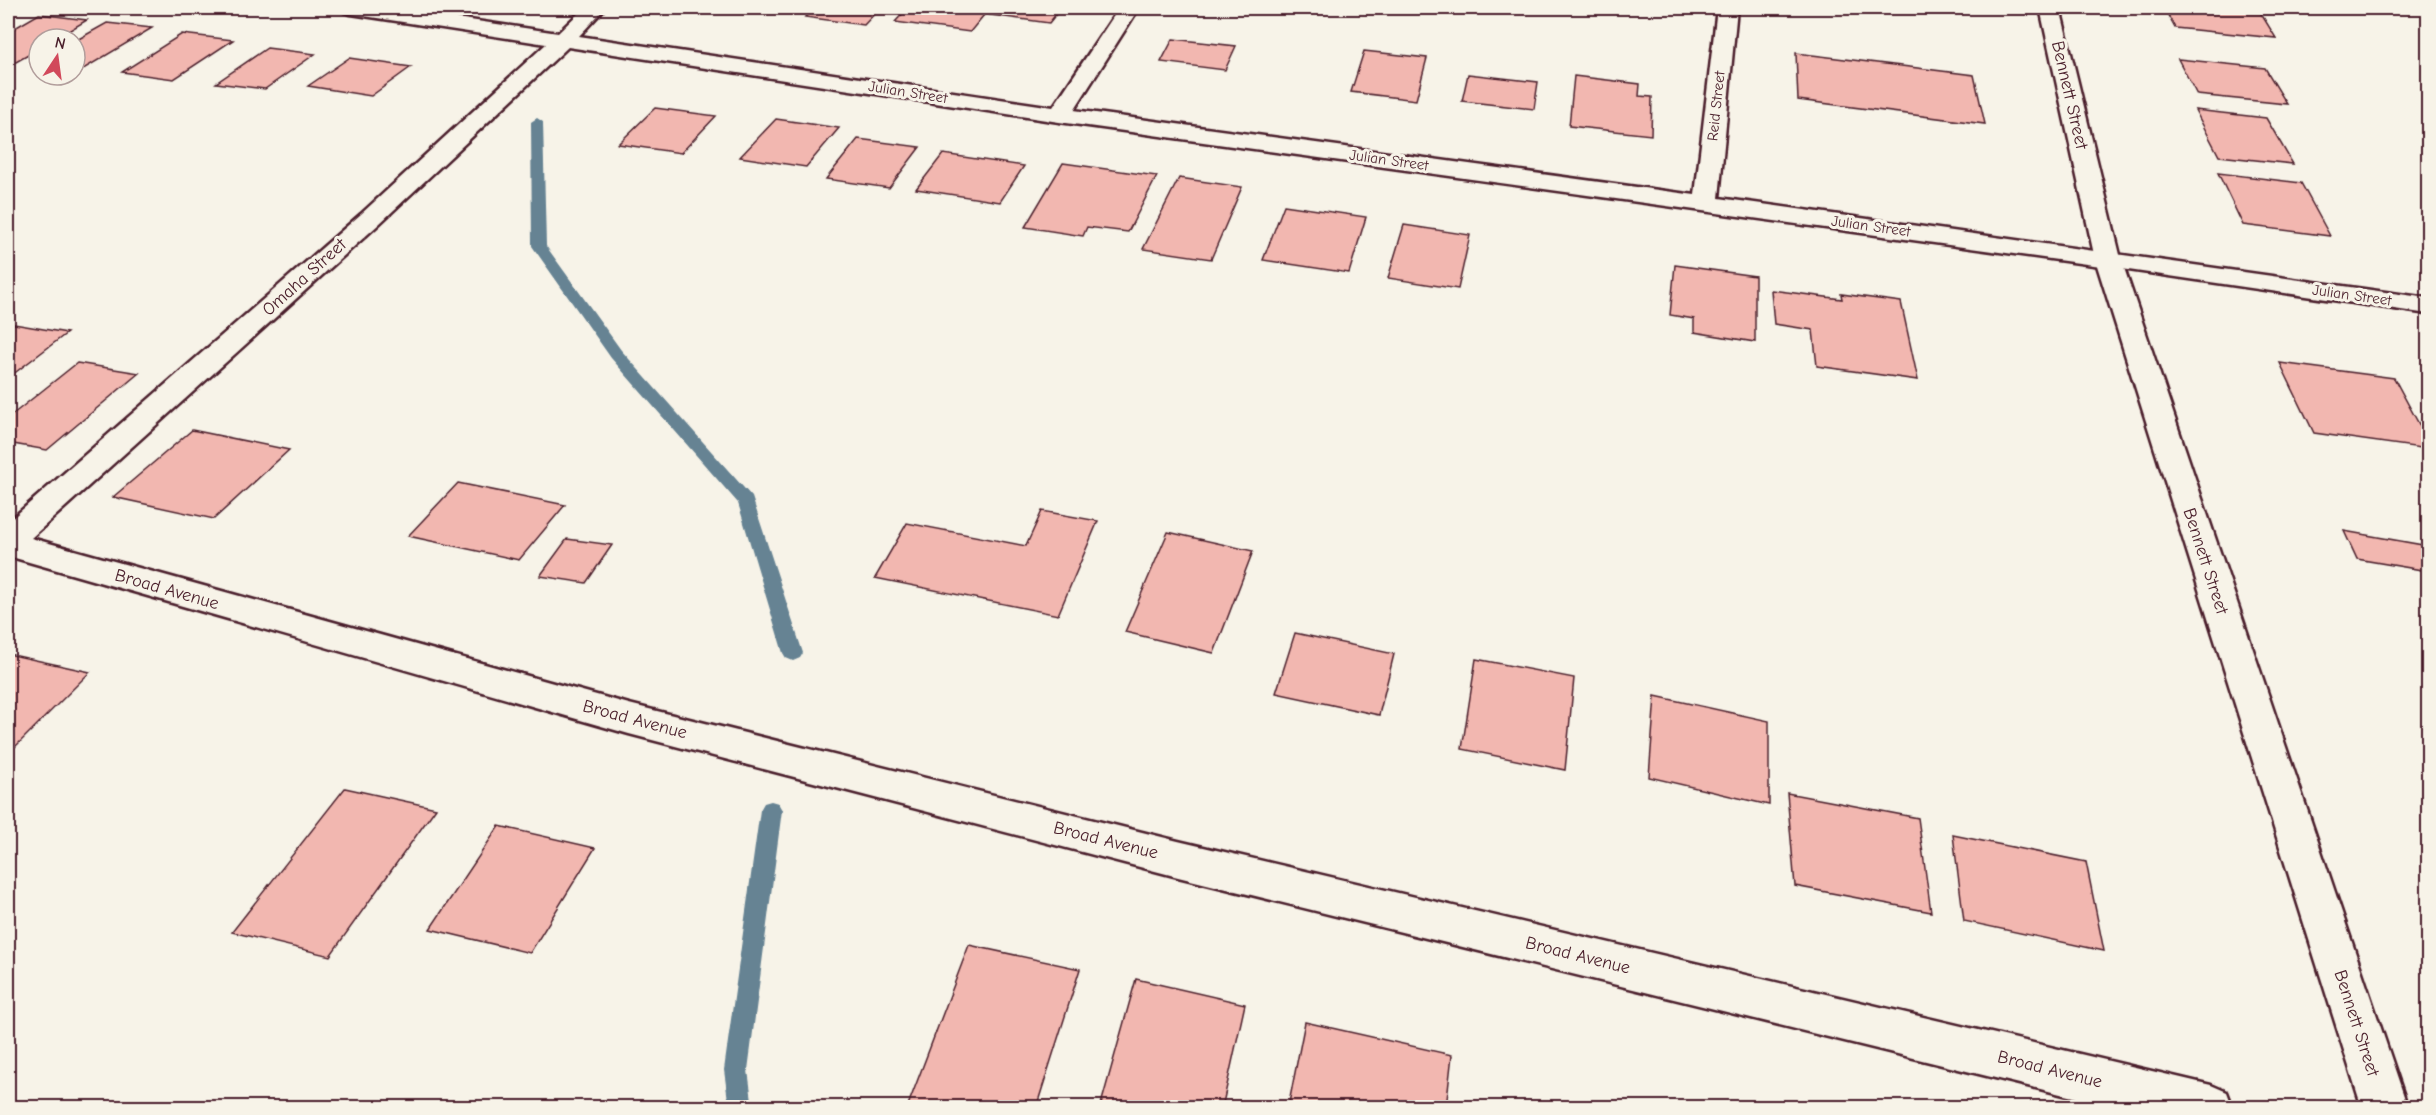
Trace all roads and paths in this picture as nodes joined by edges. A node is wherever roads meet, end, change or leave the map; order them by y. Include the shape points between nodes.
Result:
1 (351, 8) edge
2 (595, 8) edge
3 (1129, 8) edge
4 (1726, 8) edge
5 (2050, 8) edge
6 (563, 40) junction
7 (1059, 115) junction
8 (1706, 204) junction
9 (2108, 259) junction
10 (2428, 306) edge
11 (8, 542) edge
12 (2211, 1107) edge
13 (2385, 1107) edge

1 - 6 street, Julian Street
2 - 6 street, Omaha Street
3 - 7 street
4 - 8 street, Reid Street
5 - 9 street, Bennett Street
6 - 7 street, Julian Street
6 - 11 street, Omaha Street via 370,219
7 - 8 street, Julian Street
8 - 9 street, Julian Street
9 - 10 street, Julian Street
9 - 13 street, Bennett Street
11 - 12 street, Broad Avenue via 640,722 1178,859

